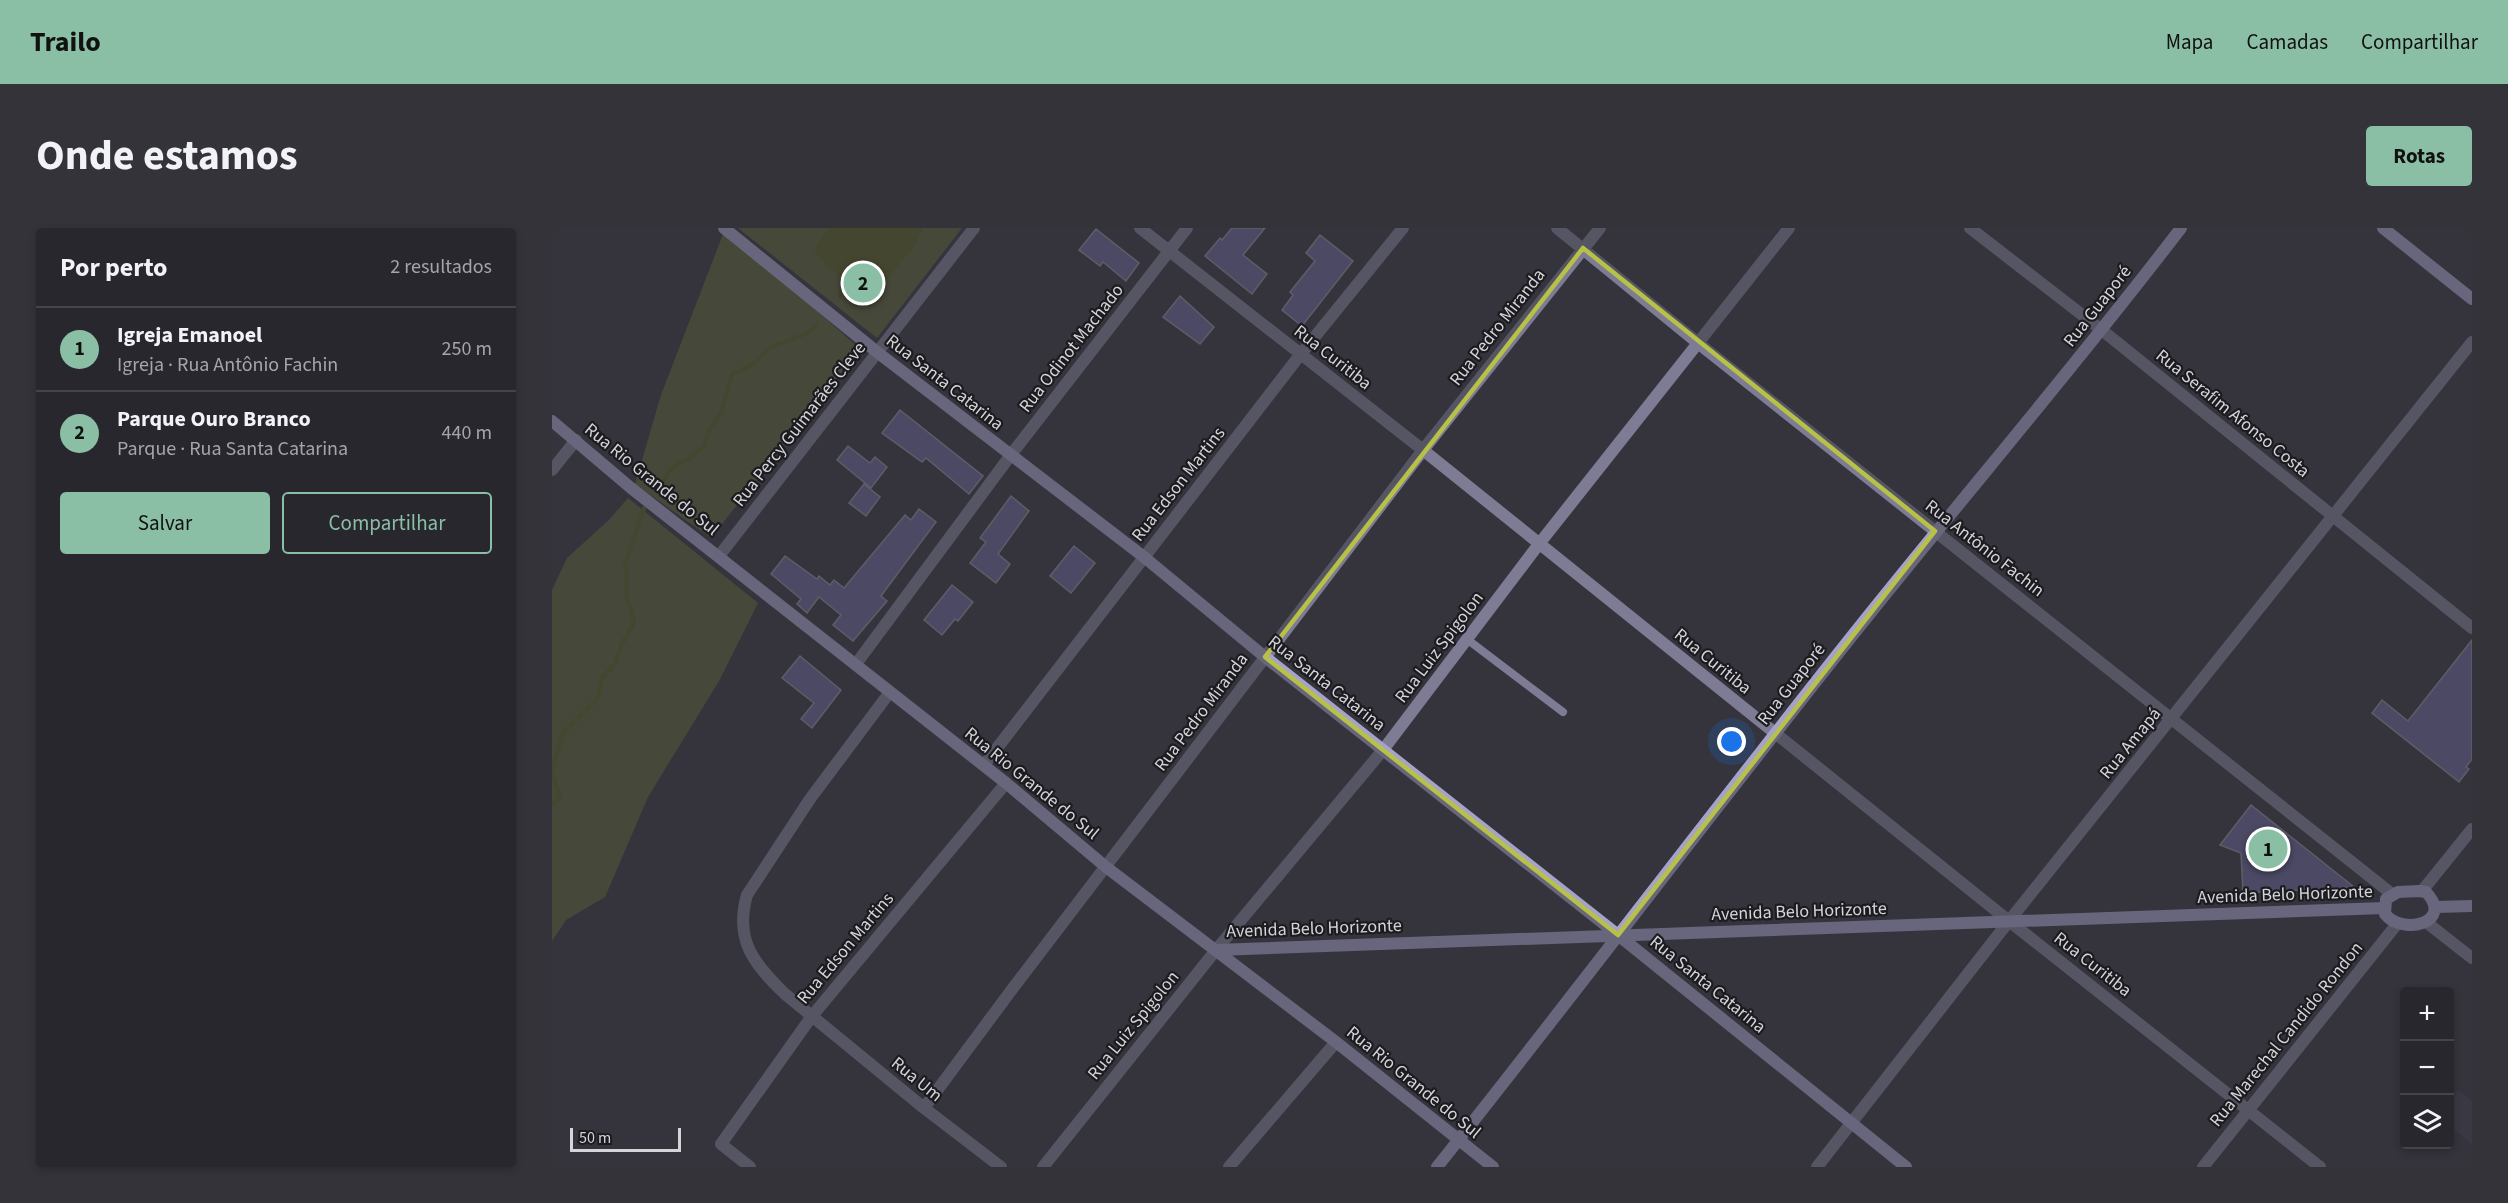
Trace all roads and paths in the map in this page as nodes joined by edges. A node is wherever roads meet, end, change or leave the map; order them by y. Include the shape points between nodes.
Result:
1 (724, 228) edge
2 (974, 228) edge
3 (1140, 228) edge
4 (1187, 228) edge
5 (1403, 228) edge
6 (1557, 228) edge
7 (1600, 228) edge
8 (1789, 228) edge
9 (1970, 228) edge
10 (2181, 228) edge
11 (2383, 228) edge
12 (1583, 248) junction
13 (1169, 251) junction
14 (2472, 299) edge
15 (2103, 331) junction
16 (2472, 342) edge
17 (1698, 343) junction
18 (877, 352) junction
19 (1300, 355) junction
20 (552, 421) edge
21 (576, 440) junction
22 (1424, 450) junction
23 (1010, 456) junction
24 (552, 470) edge
25 (2332, 518) junction
26 (1935, 531) junction
27 (1539, 544) junction
28 (719, 556) junction
29 (1144, 557) junction
30 (2472, 628) edge
31 (1468, 640) junction
32 (1265, 657) junction
33 (856, 664) junction
34 (890, 692) junction
35 (1563, 712) dead end
36 (2172, 719) junction
37 (1775, 733) junction
38 (1383, 750) junction
39 (984, 765) junction
40 (1006, 783) junction
41 (2472, 829) edge
42 (1106, 867) junction
43 (2422, 891) junction
44 (2392, 894) junction
45 (2472, 906) edge
46 (2435, 907) junction
47 (2384, 908) junction
48 (2009, 921) junction
49 (2426, 922) junction
50 (2397, 924) junction
51 (1618, 935) junction
52 (1216, 950) junction
53 (2472, 958) edge
54 (812, 1016) junction
55 (1336, 1042) junction
56 (924, 1108) junction
57 (2248, 1110) junction
58 (1852, 1124) junction
59 (1458, 1140) junction
60 (750, 1167) edge
61 (1001, 1167) edge
62 (1043, 1167) edge
63 (1228, 1167) edge
64 (1437, 1167) edge
65 (1492, 1167) edge
66 (1817, 1167) edge
67 (1906, 1167) edge
68 (2203, 1167) edge
69 (2320, 1167) edge

1 - 18 street, Rua Santa Catarina
2 - 18 street, Rua Percy Guimarães Cleve
3 - 13 street, Rua Curitiba
4 - 13 street, Rua Odinot Machado
5 - 19 street, Rua Edson Martins
6 - 12 street, Rua Antônio Fachin
7 - 12 street, Rua Pedro Miranda
8 - 17 street, Rua Luiz Spigolon
9 - 15 street, Rua Serafim Afonso Costa
10 - 15 street, Rua Guaporé
11 - 14 street
12 - 17 street, Rua Antônio Fachin
12 - 22 street, Rua Pedro Miranda
13 - 19 street, Rua Curitiba
13 - 23 street, Rua Odinot Machado
15 - 25 street, Rua Serafim Afonso Costa
15 - 26 street, Rua Guaporé
16 - 25 street, Rua Amapá
17 - 26 street, Rua Antônio Fachin
17 - 27 street, Rua Luiz Spigolon
18 - 23 street, Rua Santa Catarina
18 - 28 street, Rua Percy Guimarães Cleve
19 - 22 street, Rua Curitiba
19 - 29 street, Rua Edson Martins
20 - 21 street, Rua Rio Grande do Sul
21 - 24 street
21 - 28 street, Rua Rio Grande do Sul
22 - 27 street, Rua Curitiba
22 - 32 street, Rua Pedro Miranda
23 - 29 street, Rua Santa Catarina
23 - 33 street, Rua Odinot Machado
25 - 30 street, Rua Serafim Afonso Costa
25 - 36 street, Rua Amapá
26 - 36 street, Rua Antônio Fachin
26 - 37 street, Rua Guaporé
27 - 31 street, Rua Luiz Spigolon
27 - 37 street, Rua Curitiba
28 - 33 street, Rua Rio Grande do Sul
29 - 32 street, Rua Santa Catarina
29 - 39 street, Rua Edson Martins
31 - 35 lane
31 - 38 street, Rua Luiz Spigolon
32 - 38 street, Rua Santa Catarina
32 - 42 street, Rua Pedro Miranda
33 - 34 street, Rua Rio Grande do Sul
34 - 39 street, Rua Rio Grande do Sul
34 - 54 street, Rua Um via 810,799 747,895 743,932 748,952 764,974
36 - 44 street, Rua Antônio Fachin
36 - 48 street, Rua Amapá
37 - 48 street, Rua Curitiba
37 - 51 street, Rua Guaporé
38 - 51 street, Rua Santa Catarina
38 - 52 street, Rua Luiz Spigolon
39 - 40 street, Rua Rio Grande do Sul
40 - 42 street, Rua Rio Grande do Sul
40 - 54 street, Rua Edson Martins
41 - 43 street
42 - 52 street, Rua Rio Grande do Sul
42 - 56 street, Rua Pedro Miranda
43 - 44 street
43 - 46 street via 2432,898
44 - 47 street
45 - 46 street
46 - 49 street
47 - 48 street, Avenida Belo Horizonte
47 - 50 street via 2385,915
48 - 51 street, Avenida Belo Horizonte
48 - 57 street, Rua Curitiba
48 - 58 street, Rua Amapá
49 - 50 street
49 - 53 street
50 - 57 street, Rua Marechal Candido Rondon
51 - 52 street, Avenida Belo Horizonte
51 - 58 street, Rua Santa Catarina
51 - 59 street, Rua Guaporé
52 - 55 street, Rua Rio Grande do Sul
52 - 62 street, Rua Luiz Spigolon
54 - 56 street, Rua Um
54 - 60 street, Rua Edson Martins via 721,1144
55 - 59 street, Rua Rio Grande do Sul
55 - 63 street
56 - 61 street, Rua Um
57 - 68 street, Rua Marechal Candido Rondon
57 - 69 street, Rua Curitiba
58 - 66 street, Rua Amapá
58 - 67 street, Rua Santa Catarina
59 - 64 street, Rua Guaporé
59 - 65 street, Rua Rio Grande do Sul

